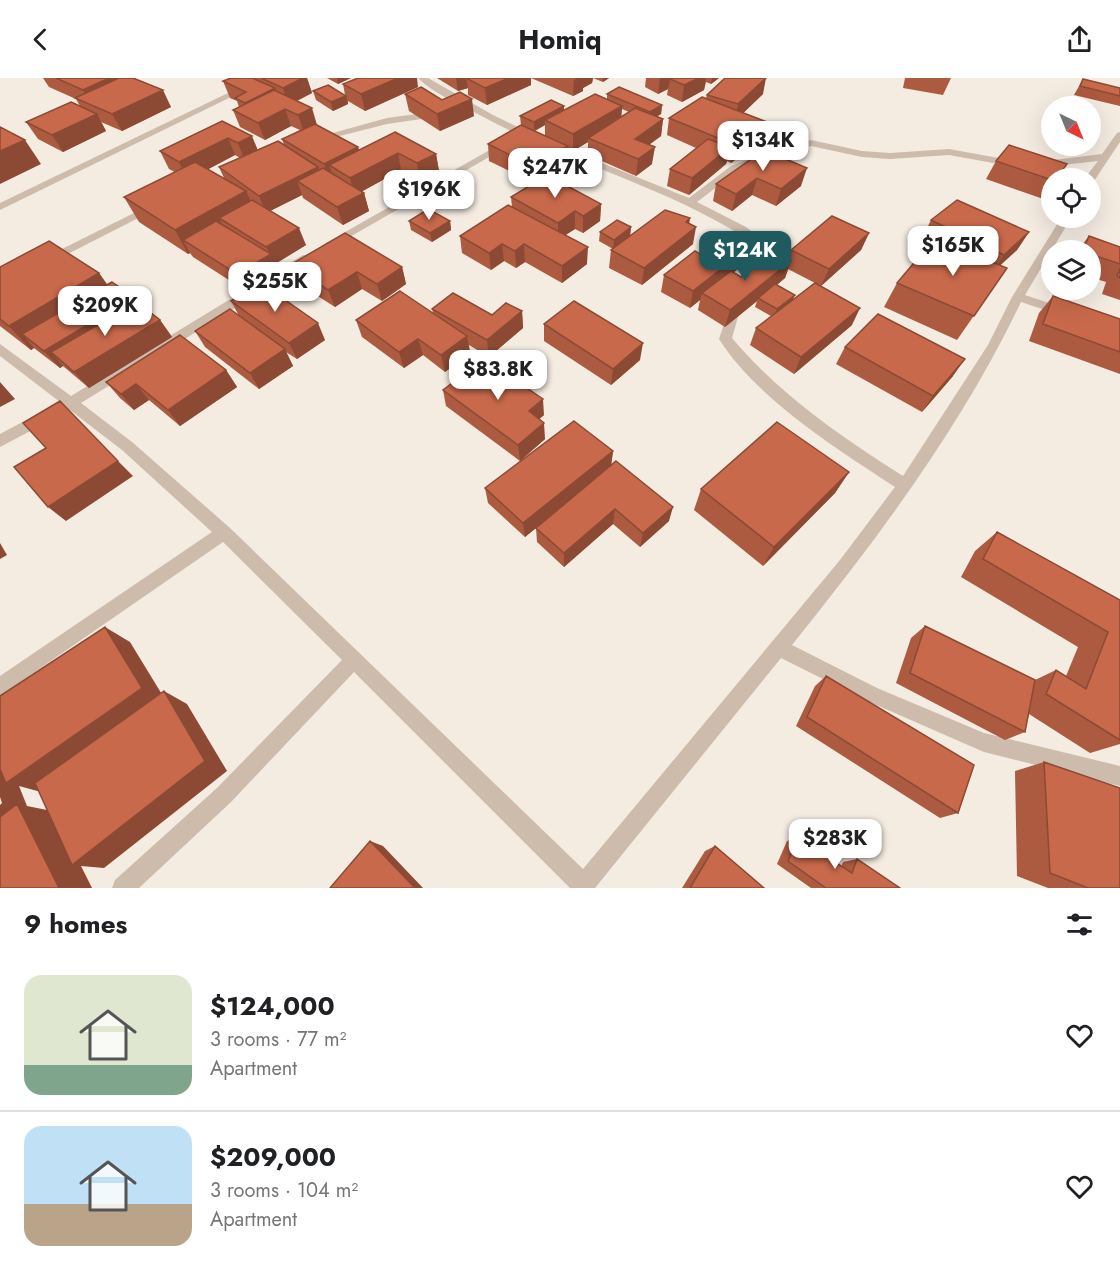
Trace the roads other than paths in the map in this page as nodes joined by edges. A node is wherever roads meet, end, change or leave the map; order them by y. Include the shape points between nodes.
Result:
1 (266, 78) edge
2 (422, 78) edge
3 (478, 111) junction
4 (523, 134) junction
5 (1120, 135) edge
6 (302, 144) edge
7 (1104, 157) junction
8 (1097, 168) edge
9 (168, 200) edge
10 (689, 203) junction
11 (0, 207) edge
12 (1060, 228) edge
13 (40, 263) edge
14 (1018, 297) junction
15 (1079, 317) edge
16 (0, 349) edge
17 (71, 403) junction
18 (0, 441) edge
19 (905, 485) junction
20 (224, 533) junction
21 (778, 647) junction
22 (355, 659) junction
23 (0, 687) edge
24 (1120, 776) edge
25 (582, 886) edge
26 (123, 888) edge

1 - 11 street
2 - 3 street
3 - 4 street
3 - 6 street via 387,121
4 - 10 street
4 - 17 street via 354,230
5 - 7 street
7 - 8 street
7 - 10 street via 1033,164 949,152 881,156 811,143 735,168
9 - 13 street
10 - 19 street via 736,226 765,246 763,258 740,290 725,339 748,369 828,434
12 - 14 street
14 - 15 street
14 - 19 street via 994,346
16 - 17 street
17 - 18 street
17 - 20 street via 127,446
19 - 21 street
20 - 22 street
20 - 23 street
21 - 24 street via 872,694 984,742
21 - 25 street
22 - 25 street
22 - 26 street via 224,795

